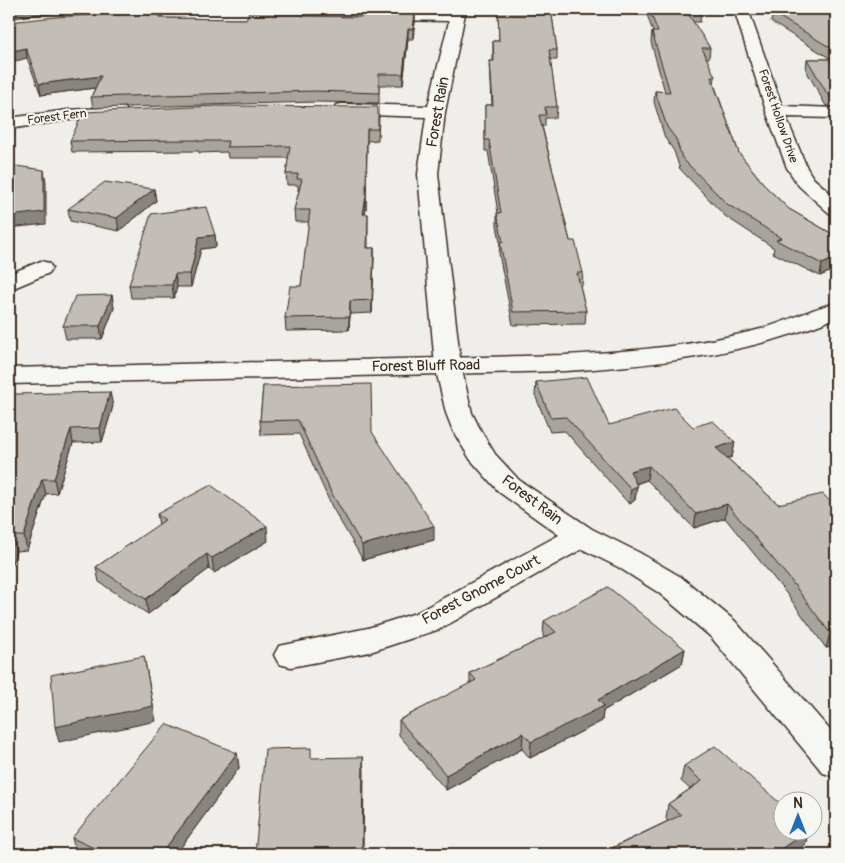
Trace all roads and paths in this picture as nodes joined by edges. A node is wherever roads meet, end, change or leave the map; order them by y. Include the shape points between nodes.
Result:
1 (741, 9) edge
2 (210, 12) edge
3 (458, 13) edge
4 (112, 17) edge
5 (325, 109) edge
6 (775, 111) junction
7 (139, 112) edge
8 (436, 112) junction
9 (836, 113) edge
10 (9, 124) edge
11 (836, 209) edge
12 (41, 268) dead end
13 (9, 283) edge
14 (836, 310) edge
15 (448, 366) junction
16 (9, 376) edge
17 (581, 536) junction
18 (291, 655) dead end
19 (836, 762) edge

1 - 6 street, Forest Hollow Drive
2 - 3 street
2 - 4 street
3 - 8 street, Forest Rain
5 - 8 street
6 - 9 street
6 - 11 street, Forest Hollow Drive via 797,168 806,182
7 - 10 street, Forest Fern via 68,115
8 - 15 street, Forest Rain via 428,174
12 - 13 street
14 - 15 street, Forest Bluff Road via 731,344 678,353 593,361
15 - 16 street, Forest Bluff Road
15 - 17 street, Forest Rain via 466,431 484,459 509,486
17 - 18 street, Forest Gnome Court via 428,621 370,640
17 - 19 street, Forest Rain via 670,585 723,629

